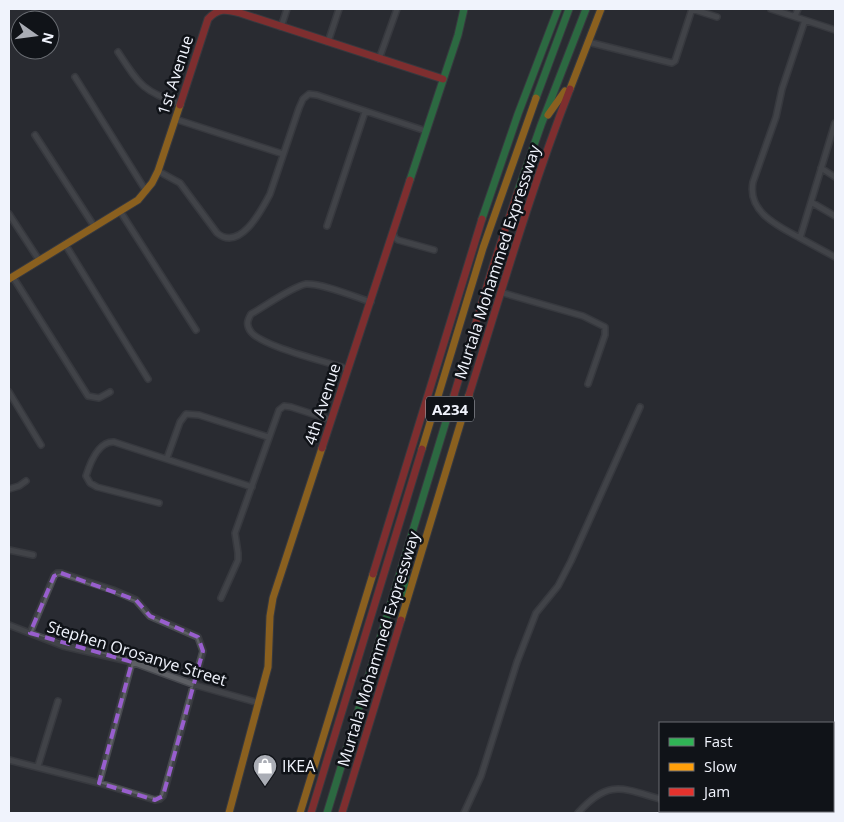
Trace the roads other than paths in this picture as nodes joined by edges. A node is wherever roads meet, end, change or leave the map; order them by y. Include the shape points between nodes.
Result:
1 (287, 9) edge
2 (339, 9) edge
3 (397, 9) edge
4 (464, 9) edge
5 (558, 9) edge
6 (569, 9) edge
7 (586, 9) edge
8 (601, 9) edge
9 (692, 9) edge
10 (771, 9) edge
11 (798, 9) edge
12 (795, 16) junction
13 (717, 17) dead end
14 (805, 20) junction
15 (281, 26) junction
16 (835, 30) edge
17 (328, 42) junction
18 (588, 42) junction
19 (118, 52) dead end
20 (379, 59) junction
21 (75, 77) dead end
22 (574, 78) junction
23 (443, 79) junction
24 (180, 104) junction
25 (365, 112) junction
26 (175, 119) junction
27 (835, 123) edge
28 (541, 125) junction
29 (426, 131) junction
30 (35, 135) dead end
31 (833, 137) edge
32 (283, 154) junction
33 (821, 168) junction
34 (158, 171) junction
35 (835, 176) edge
36 (146, 191) junction
37 (811, 202) junction
38 (120, 211) junction
39 (9, 214) edge
40 (835, 216) edge
41 (94, 226) junction
42 (327, 226) dead end
43 (393, 232) junction
44 (800, 238) junction
45 (65, 244) junction
46 (434, 250) dead end
47 (835, 257) edge
48 (39, 260) junction
49 (11, 278) edge
50 (500, 292) junction
51 (371, 302) junction
52 (196, 330) dead end
53 (348, 369) junction
54 (148, 379) dead end
55 (588, 384) dead end
56 (9, 392) edge
57 (110, 392) dead end
58 (640, 407) dead end
59 (331, 420) junction
60 (268, 437) junction
61 (41, 445) dead end
62 (168, 458) junction
63 (26, 481) dead end
64 (252, 486) junction
65 (9, 488) edge
66 (159, 503) dead end
67 (393, 541) junction
68 (409, 544) junction
69 (9, 550) edge
70 (33, 555) dead end
71 (221, 598) dead end
72 (364, 602) junction
73 (402, 617) junction
74 (9, 625) edge
75 (30, 633) junction
76 (132, 662) junction
77 (195, 685) junction
78 (58, 701) dead end
79 (259, 703) junction
80 (9, 760) edge
81 (38, 766) junction
82 (99, 783) junction
83 (659, 799) edge
84 (229, 813) edge
85 (300, 813) edge
86 (311, 813) edge
87 (327, 813) edge
88 (342, 813) edge
89 (464, 813) edge
90 (578, 813) edge

1 - 15 street
2 - 17 street
3 - 20 street
4 - 23 main road, 4th Avenue
5 - 72 main road, Murtala Mohammed Expressway via 470,253
6 - 67 main road, Murtala Mohammed Expressway / A234 via 486,239
7 - 28 main road, Murtala Mohammed Expressway / A234
8 - 18 main road, Murtala Mohammed Expressway
9 - 13 street
9 - 18 street via 672,63
10 - 12 street
11 - 12 street
12 - 14 street
14 - 16 street
14 - 44 street via 751,190 762,213
15 - 17 main road, 1st Avenue
15 - 24 main road, 1st Avenue via 228,10 214,12 206,26
17 - 20 main road, 1st Avenue
18 - 22 main road, Murtala Mohammed Expressway
19 - 24 street via 144,88
20 - 23 main road, 1st Avenue
21 - 36 street
22 - 28 main road
22 - 50 main road, Murtala Mohammed Expressway via 541,165
23 - 29 main road, 4th Avenue
24 - 26 main road, 1st Avenue
25 - 29 street
25 - 32 street via 309,94 298,108
25 - 42 street
26 - 32 street
26 - 34 main road, 1st Avenue
27 - 31 street
28 - 68 main road, Murtala Mohammed Expressway / A234 via 493,266
29 - 43 main road, 4th Avenue
30 - 41 street
31 - 33 street
32 - 34 street via 263,207 244,232 231,239 217,233 180,183
33 - 35 street
33 - 37 street
34 - 36 main road, 1st Avenue
36 - 38 main road, 1st Avenue
37 - 40 street
37 - 44 street
38 - 41 main road, 1st Avenue
38 - 52 street
39 - 48 street
41 - 45 main road, 1st Avenue
43 - 46 street via 398,240
43 - 51 main road, 4th Avenue
44 - 47 street
45 - 48 main road, 1st Avenue
45 - 54 street
48 - 49 main road, 1st Avenue
49 - 57 street via 88,396 100,398
50 - 55 street via 583,316 605,327
50 - 73 main road, Murtala Mohammed Expressway
51 - 53 main road, 4th Avenue
51 - 53 street via 306,284 251,314 248,319 250,330 262,340
53 - 59 main road, 4th Avenue
56 - 61 street
58 - 89 street via 572,561 558,586 536,613 481,776
59 - 60 street via 284,406 275,417
59 - 79 main road, 4th Avenue via 273,598 268,667
60 - 62 street via 199,415 186,414 180,422
60 - 64 street
62 - 64 street
62 - 66 street via 108,441 102,444 86,476 97,486
63 - 65 street
64 - 71 street via 235,532 238,560
67 - 72 main road
67 - 86 main road, Murtala Mohammed Expressway / A234
68 - 73 main road
68 - 87 main road, Murtala Mohammed Expressway / A234
69 - 70 street
72 - 85 main road, Murtala Mohammed Expressway
73 - 88 main road, Murtala Mohammed Expressway
74 - 75 street, Stephen Orosanye Street
75 - 76 street, Stephen Orosanye Street via 63,646
75 - 77 street via 54,576 61,573 136,600 150,616 198,636 203,651
76 - 77 street, Stephen Orosanye Street
76 - 82 street
77 - 79 street, Stephen Orosanye Street
77 - 82 street via 163,796 155,800
78 - 81 street
79 - 84 main road, 4th Avenue
80 - 81 street
81 - 82 street
83 - 90 street via 611,789 596,796

